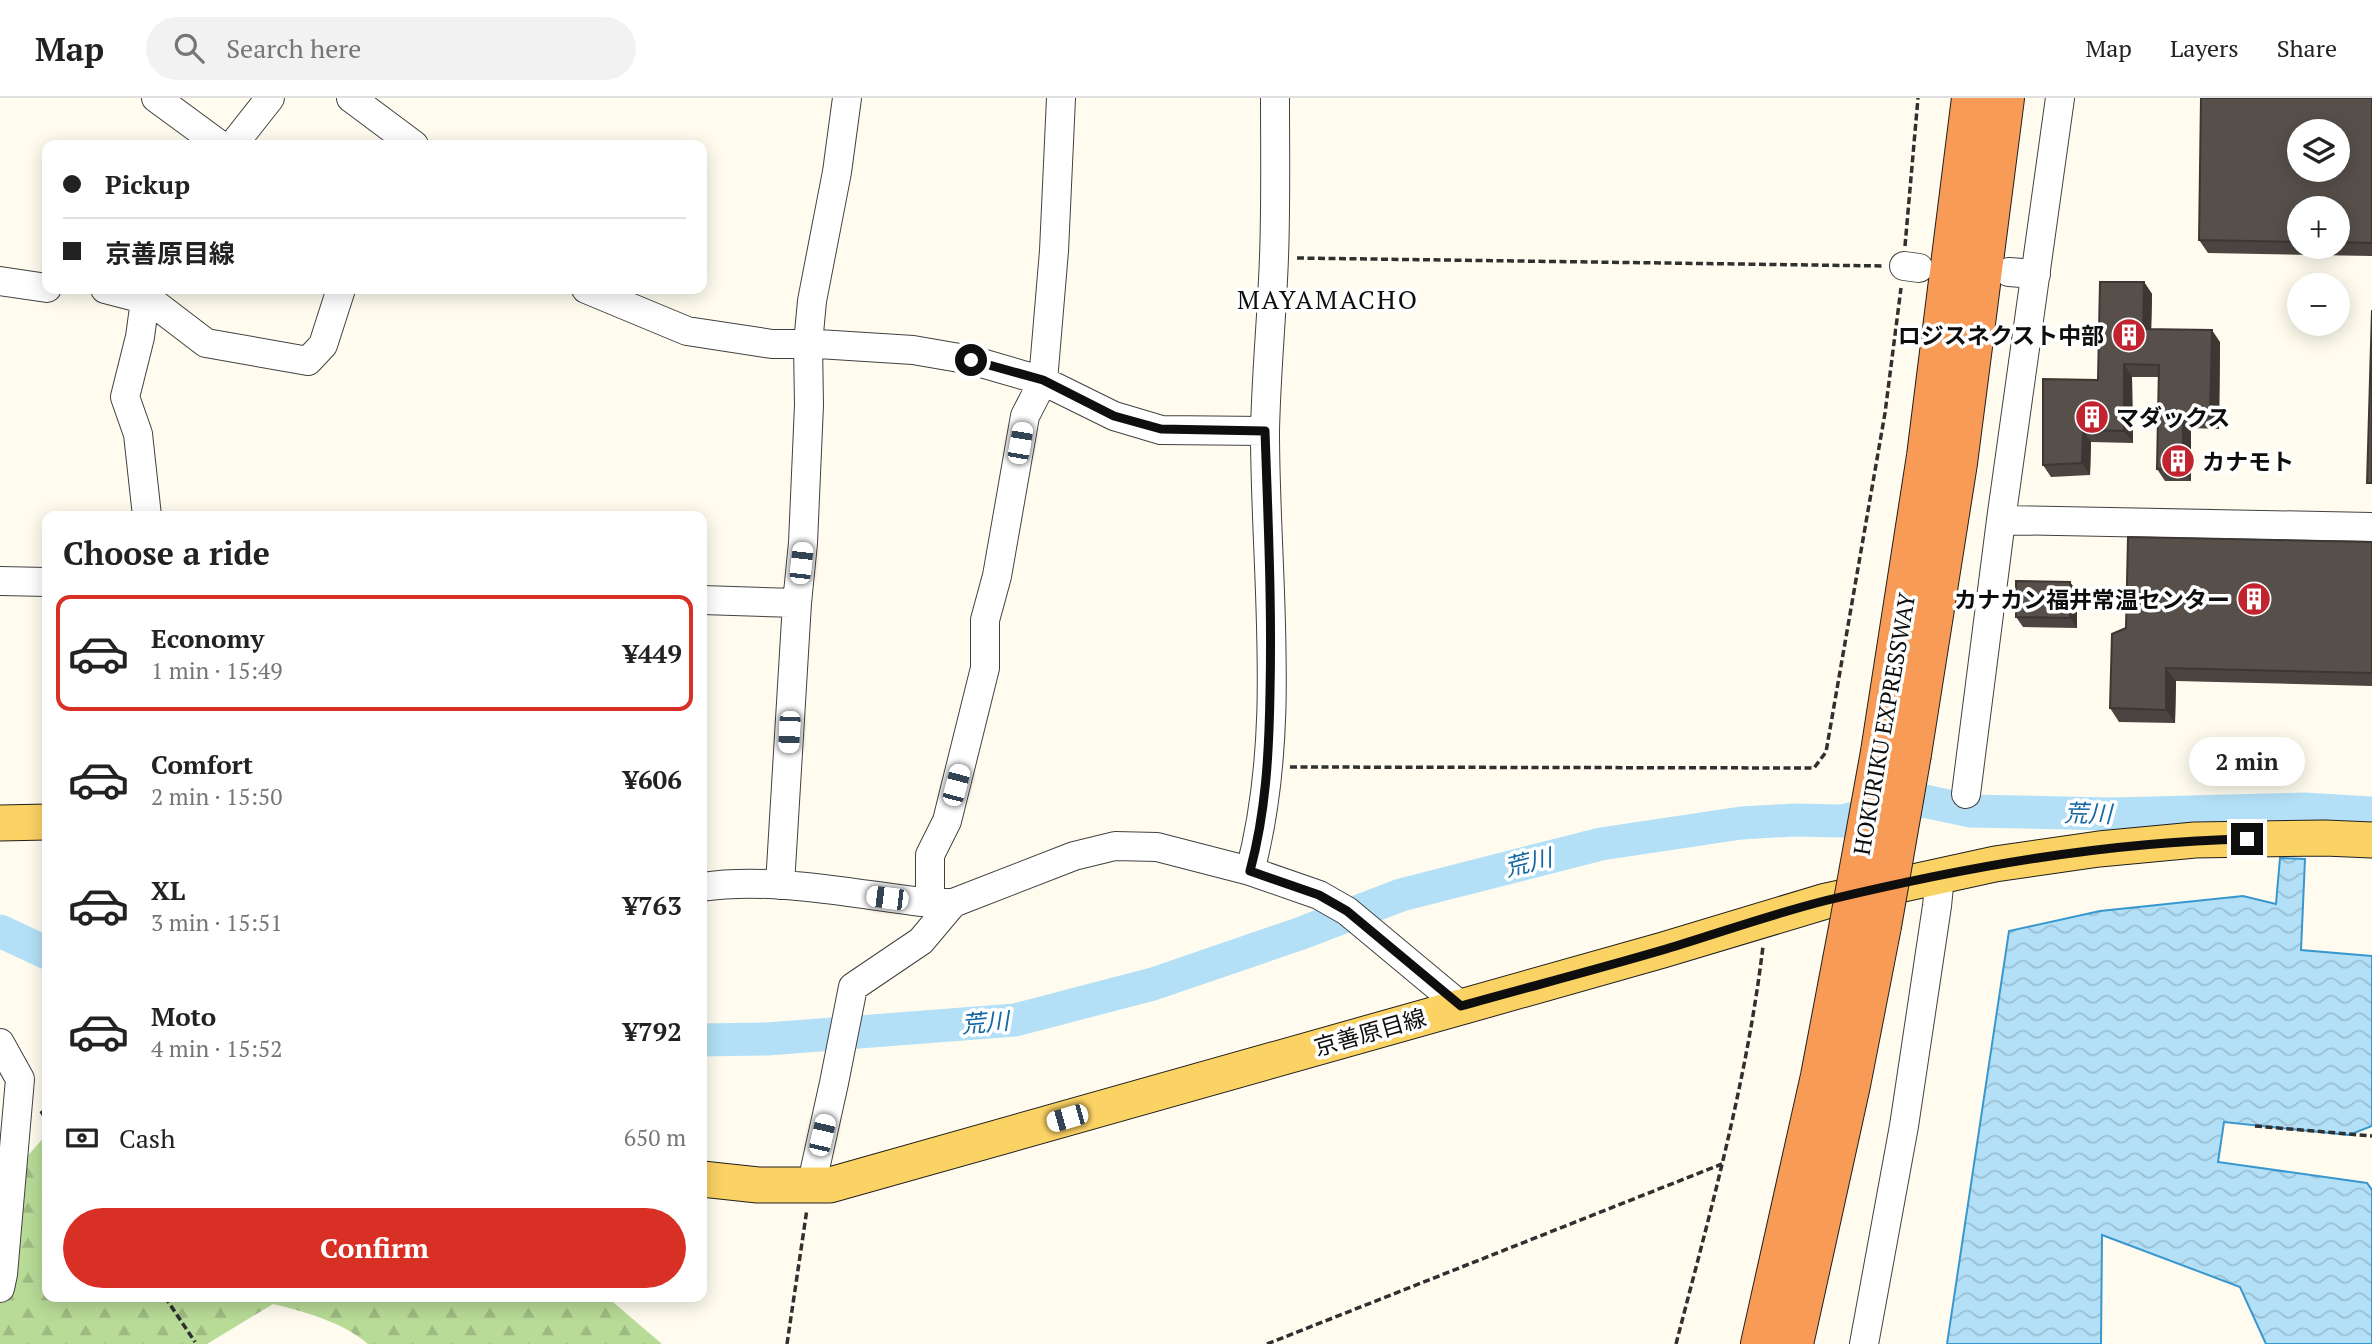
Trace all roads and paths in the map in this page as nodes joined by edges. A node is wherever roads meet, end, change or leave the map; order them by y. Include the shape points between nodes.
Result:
1 (156, 98) edge
2 (270, 98) edge
3 (351, 98) edge
4 (847, 98) edge
5 (1061, 98) edge
6 (1275, 98) edge
7 (1919, 98) edge
8 (1965, 98) edge
9 (1971, 98) edge
10 (2005, 98) edge
11 (2060, 98) edge
12 (213, 140) edge
13 (237, 140) edge
14 (407, 140) edge
15 (1954, 244) junction
16 (1274, 258) junction
17 (1912, 267) junction
18 (0, 281) edge
19 (42, 287) edge
20 (147, 294) edge
21 (339, 294) edge
22 (598, 294) edge
23 (808, 344) junction
24 (1043, 380) junction
25 (1265, 431) junction
26 (146, 511) edge
27 (2001, 520) junction
28 (2372, 527) edge
29 (0, 581) edge
30 (42, 582) edge
31 (707, 600) edge
32 (797, 603) junction
33 (1896, 753) junction
34 (1268, 767) junction
35 (1966, 794) dead end
36 (0, 822) edge
37 (42, 822) edge
38 (2372, 840) edge
39 (1250, 871) junction
40 (1940, 876) junction
41 (780, 885) junction
42 (707, 886) edge
43 (941, 903) junction
44 (1767, 919) junction
45 (1865, 924) junction
46 (1461, 1006) junction
47 (0, 1043) edge
48 (8, 1079) edge
49 (2255, 1126) dead end
50 (2372, 1136) edge
51 (1722, 1164) junction
52 (707, 1180) edge
53 (811, 1187) junction
54 (0, 1288) edge
55 (168, 1302) edge
56 (195, 1342) dead end
57 (788, 1344) edge
58 (1267, 1344) edge
59 (1675, 1344) edge
60 (1760, 1344) edge
61 (1794, 1344) edge
62 (1864, 1344) edge

1 - 12 street
2 - 13 street
3 - 14 street
4 - 23 street
5 - 24 street
6 - 16 street
7 - 17 path
8 - 15 highway
9 - 15 highway, HOKURIKU EXPRESSWAY
10 - 33 highway, HOKURIKU EXPRESSWAY via 1958,463
11 - 27 street via 2022,273
15 - 33 highway, HOKURIKU EXPRESSWAY via 1907,589
16 - 17 path
16 - 25 street
17 - 34 path via 1825,752 1814,768
18 - 19 street
20 - 21 street via 151,302 206,343 308,361 323,345
20 - 26 street via 125,397 138,434
22 - 23 street via 687,331 772,344
23 - 24 street via 913,350
23 - 32 street via 809,405
24 - 25 street via 1114,416 1161,429
24 - 43 street via 1025,416 985,620 985,668 947,821 930,855
25 - 34 street via 1271,641
27 - 28 street
27 - 35 street
29 - 30 street
31 - 32 street
32 - 41 street
33 - 45 highway, HOKURIKU EXPRESSWAY, bridge
34 - 39 street
36 - 37 main road
38 - 40 main road, 京善原目線 via 2195,840 2099,849
39 - 43 street via 1157,847 1115,846
39 - 46 street via 1319,895 1347,911
40 - 44 main road, 京善原目線
40 - 62 street via 1903,1126
41 - 42 street
41 - 43 street
43 - 53 street via 921,941 853,987
44 - 46 main road, 京善原目線
44 - 51 path via 1759,986
45 - 60 highway, HOKURIKU EXPRESSWAY via 1820,1076
45 - 61 highway, HOKURIKU EXPRESSWAY via 1851,1085
46 - 53 main road, 京善原目線
47 - 48 street
48 - 54 street via 20,1079
49 - 50 path
51 - 58 path
51 - 59 path
52 - 53 main road, 京善原目線
53 - 57 path
55 - 56 path

